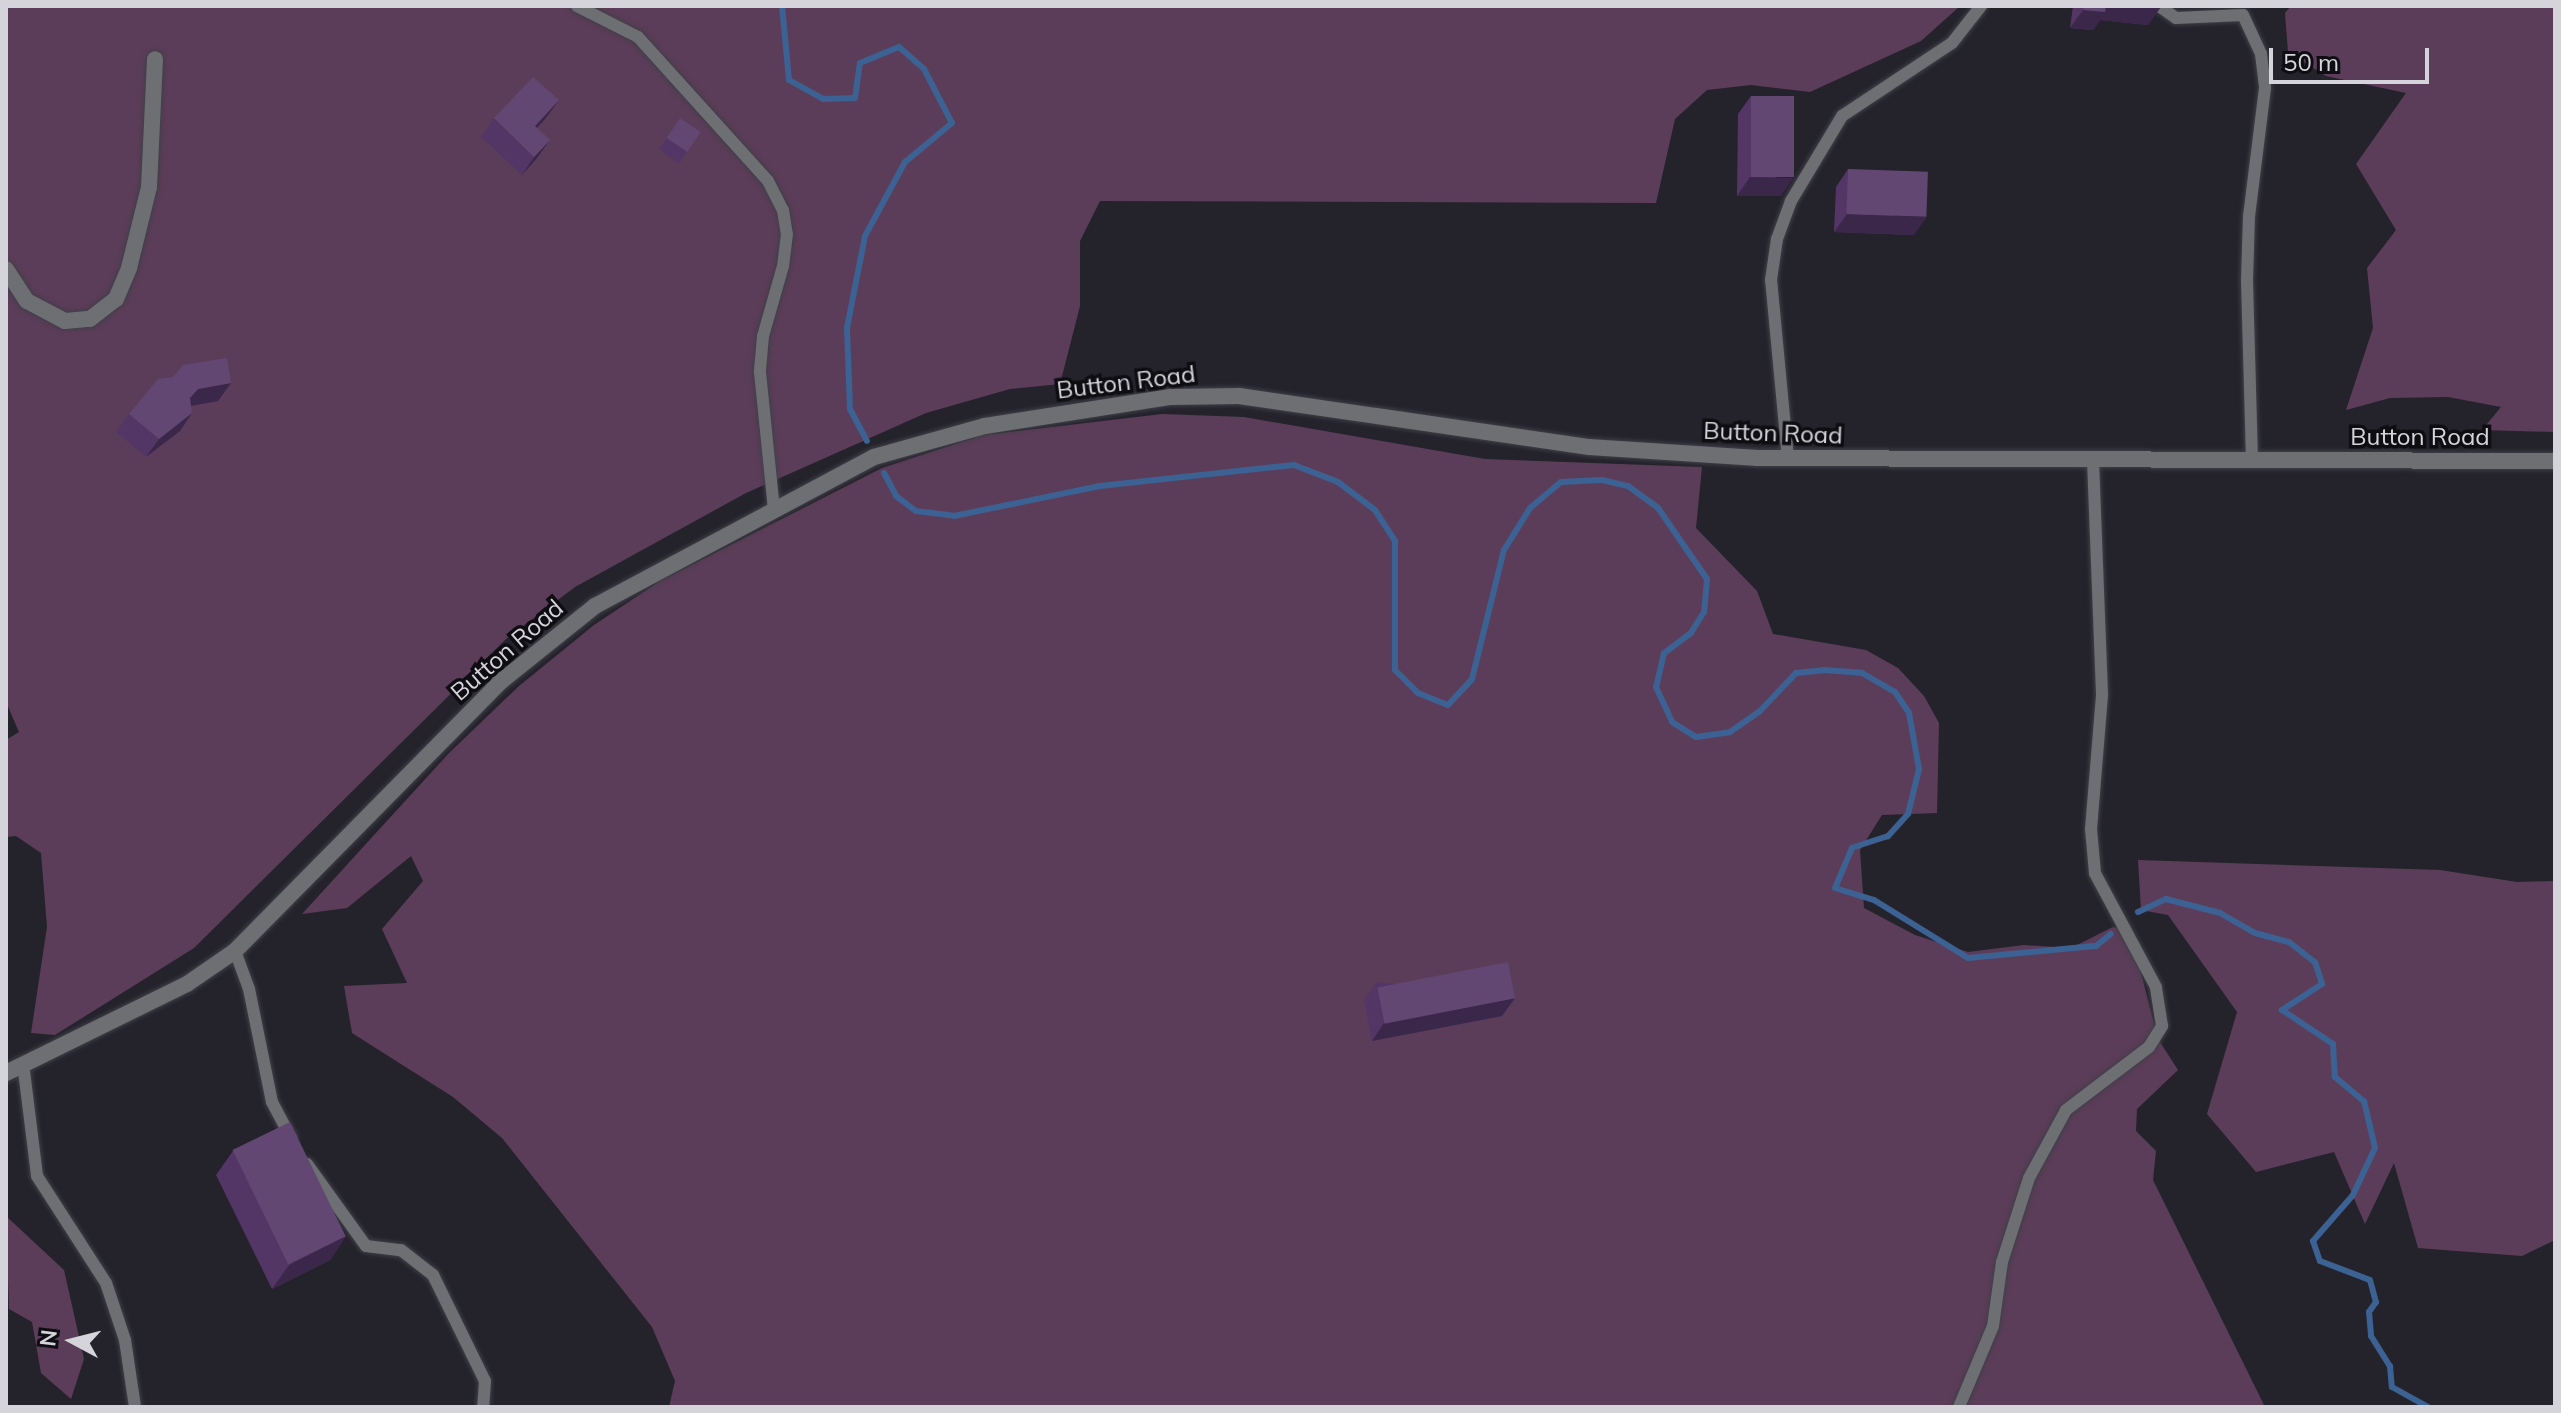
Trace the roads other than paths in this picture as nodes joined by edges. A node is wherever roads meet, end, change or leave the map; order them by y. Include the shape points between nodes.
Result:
1 (577, 6) edge
2 (1981, 6) edge
3 (2159, 6) edge
4 (155, 59) dead end
5 (6, 269) edge
6 (1788, 459) junction
7 (2555, 461) edge
8 (2093, 462) junction
9 (2252, 462) junction
10 (774, 511) junction
11 (235, 951) junction
12 (23, 1063) junction
13 (6, 1073) edge
14 (135, 1407) edge
15 (483, 1407) edge
16 (1959, 1407) edge

1 - 10 lane via 638,37 768,181 783,210 783,266 763,336 760,372
2 - 6 lane via 1952,43 1842,116 1791,201 1777,239 1771,280
3 - 9 lane via 2176,18 2243,15 2261,54 2265,88 2249,216 2247,281
4 - 5 street via 149,187 116,299 90,319 65,321 27,301
6 - 8 street, Button Road
6 - 10 street, Button Road via 1589,447 1281,400 1171,397 985,426 874,457
7 - 9 street, Button Road
8 - 9 street, Button Road
8 - 16 lane via 2102,694 2091,829 2095,873 2156,987 2162,1026 2149,1047 2066,1110 2029,1178 2002,1262 1993,1326
10 - 11 street, Button Road via 595,606 499,683
11 - 12 street, Button Road via 187,984
11 - 15 lane via 249,989 272,1102 304,1161 366,1246 401,1250 433,1275 485,1381
12 - 13 street, Button Road
12 - 14 lane via 37,1176 106,1283 125,1340

